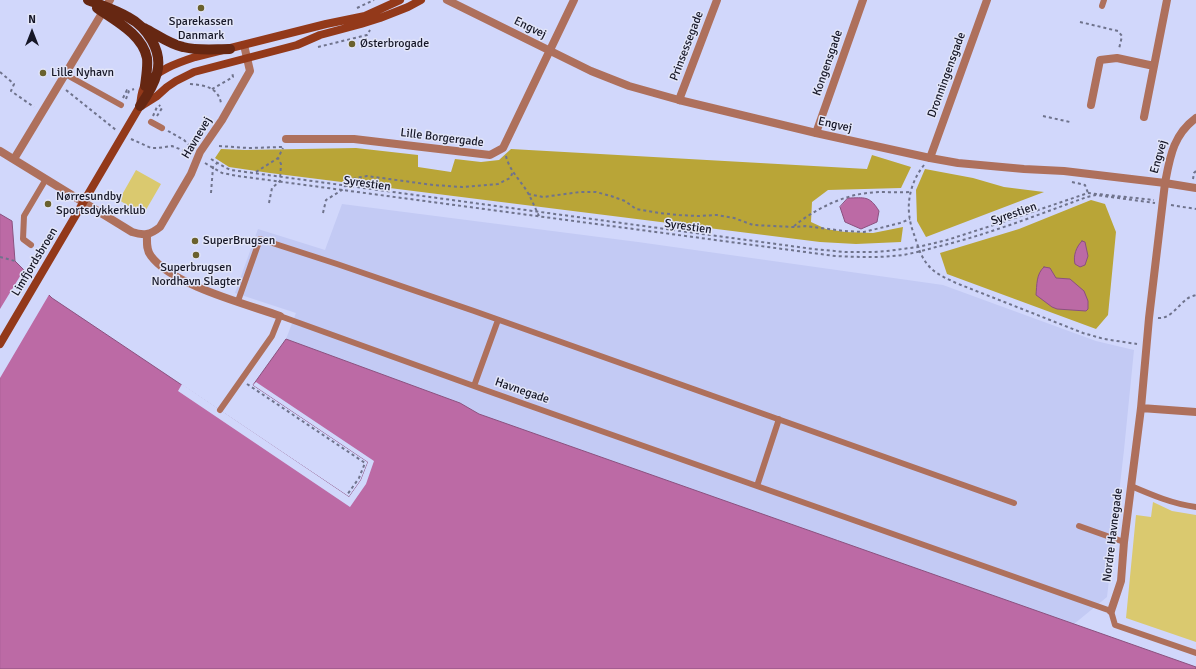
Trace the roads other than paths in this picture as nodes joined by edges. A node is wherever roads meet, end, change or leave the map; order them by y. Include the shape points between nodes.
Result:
1 (87, 0) edge
2 (400, 0) edge
3 (421, 0) edge
4 (447, 0) edge
5 (574, 0) edge
6 (717, 0) edge
7 (863, 0) edge
8 (987, 0) edge
9 (1167, 0) edge
10 (107, 7) edge
11 (142, 27) junction
12 (244, 45) junction
13 (230, 49) junction
14 (549, 51) junction
15 (247, 59) junction
16 (1154, 66) junction
17 (65, 74) junction
18 (157, 74) junction
19 (145, 86) junction
20 (679, 100) junction
21 (121, 105) dead end
22 (1091, 105) dead end
23 (140, 107) junction
24 (1144, 117) dead end
25 (1196, 118) edge
26 (151, 122) dead end
27 (162, 128) road end
28 (816, 133) junction
29 (284, 143) road end
30 (0, 151) edge
31 (930, 158) junction
32 (14, 159) junction
33 (46, 179) junction
34 (1164, 183) junction
35 (1196, 188) edge
36 (147, 235) junction
37 (31, 245) dead end
38 (238, 302) junction
39 (280, 316) junction
40 (498, 320) junction
41 (0, 344) edge
42 (474, 386) junction
43 (1141, 408) junction
44 (220, 410) dead end
45 (1196, 412) edge
46 (779, 420) junction
47 (757, 486) junction
48 (1131, 486) junction
49 (1014, 503) dead end
50 (1196, 507) edge
51 (1079, 526) dead end
52 (1124, 542) junction
53 (1111, 611) junction
54 (1196, 653) edge

1 - 10 main road
2 - 12 main road via 365,16
3 - 15 main road via 380,18
4 - 14 street, Engvej
5 - 14 street
6 - 20 street, Prinsessegade
7 - 28 street, Kongensgade
8 - 31 street, Dronningensgade
9 - 16 street
10 - 11 main road via 128,16
10 - 17 street
10 - 19 main road via 138,38 143,47 147,59
11 - 13 main road via 182,47
11 - 18 main road via 157,52
12 - 13 main road
12 - 15 street, Havnevej
13 - 18 main road via 180,62
14 - 20 street, Engvej via 629,86
14 - 29 street, Lille Borgergade via 503,148 490,155 354,139
15 - 23 main road via 194,72 176,80
15 - 36 street, Havnevej via 250,71 200,152 191,174 160,227
16 - 22 street via 1117,58 1100,60
16 - 24 street
17 - 21 lane
17 - 32 street
18 - 19 main road
18 - 23 main road
19 - 23 main road, Limfjordsbroen
20 - 28 street, Engvej
23 - 41 main road, Limfjordsbroen
25 - 34 street, Engvej via 1177,138
26 - 27 lane
28 - 31 street, Engvej
30 - 32 street
31 - 34 street, Engvej
32 - 33 street
33 - 36 street via 132,232
33 - 37 lane via 24,216 23,239
34 - 35 street
34 - 43 street, Nordre Havnegade
36 - 38 street, Havnegade via 150,255 163,268 196,287
38 - 39 street, Havnegade
38 - 40 lane via 260,239
39 - 42 lane, Havnegade
39 - 44 lane via 272,336
40 - 42 lane
40 - 46 lane
42 - 47 lane, Havnegade
43 - 45 street
43 - 48 street, Nordre Havnegade
46 - 47 lane
46 - 49 lane
47 - 53 lane
48 - 50 lane via 1184,506
48 - 52 street, Nordre Havnegade
51 - 52 lane
52 - 53 street, Nordre Havnegade via 1121,581
53 - 54 lane via 1115,625

